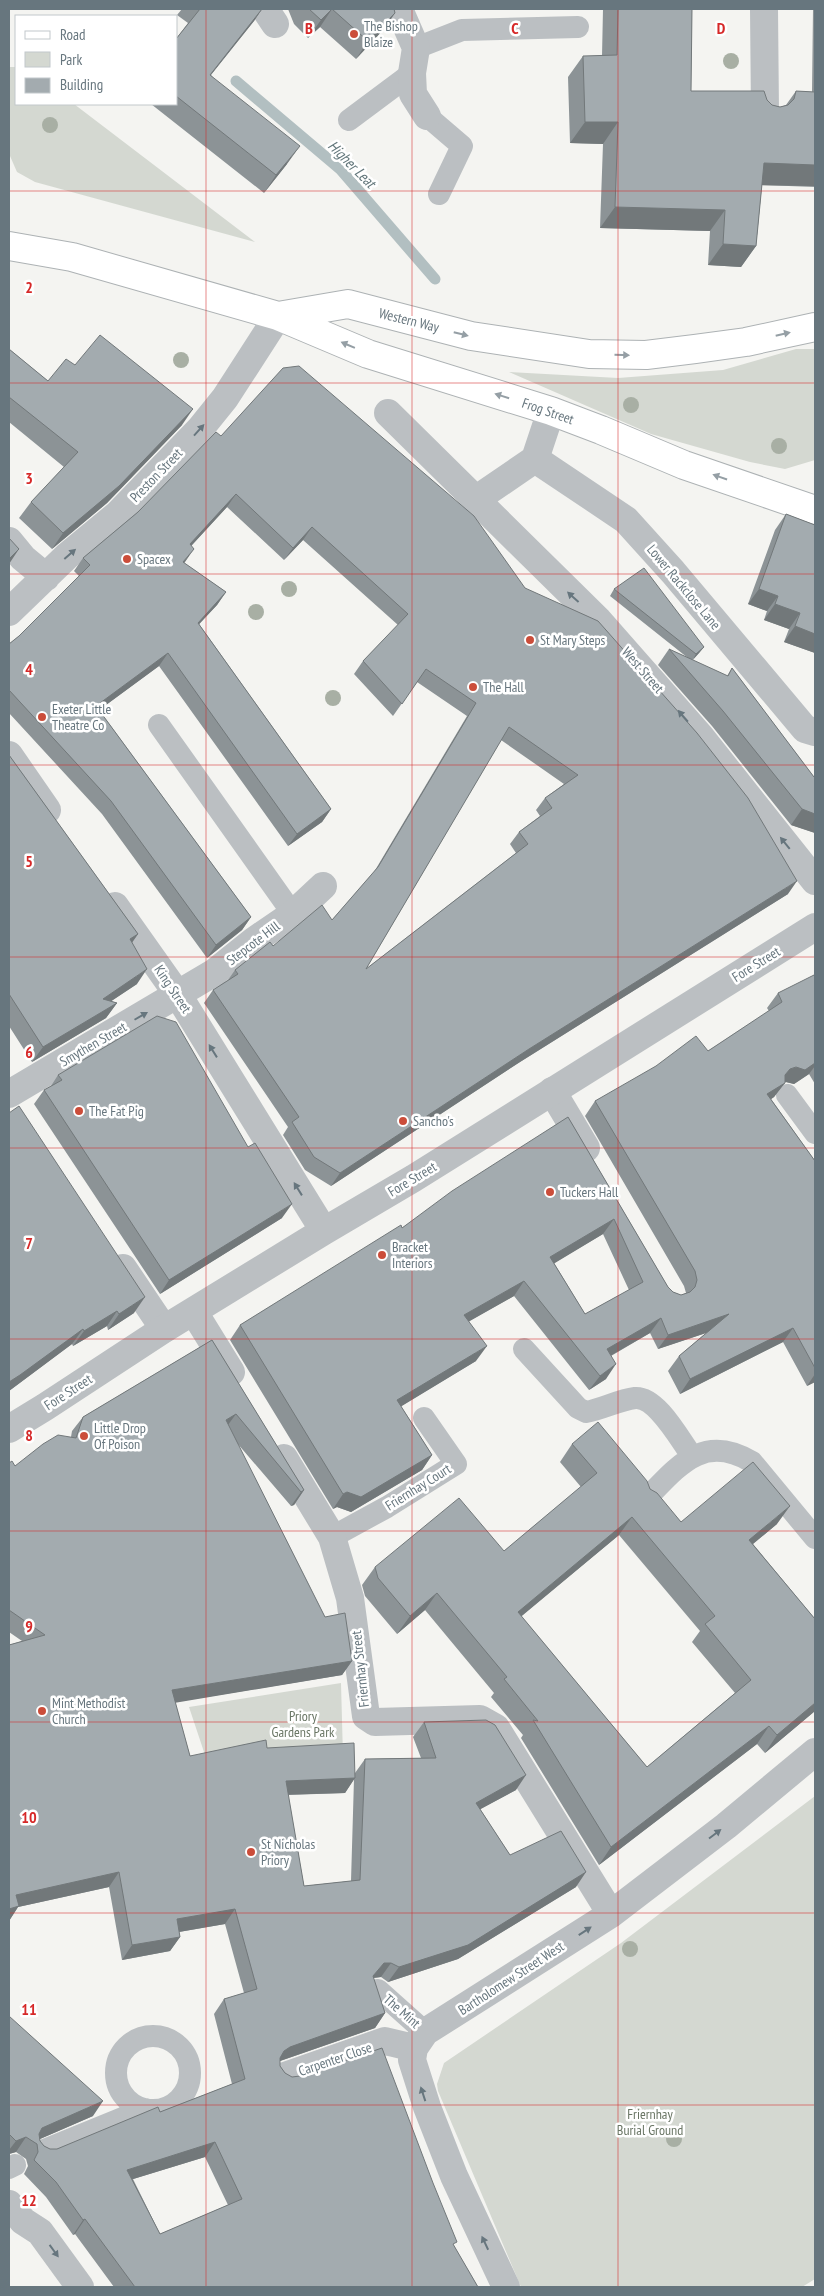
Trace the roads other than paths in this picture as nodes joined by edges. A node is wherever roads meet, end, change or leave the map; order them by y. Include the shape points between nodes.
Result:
1 (398, 9) edge
2 (764, 9) edge
3 (578, 27) dead end
4 (414, 61) junction
5 (765, 113) edge
6 (427, 116) joint
7 (349, 120) dead end
8 (439, 194) dead end
9 (9, 246) edge
10 (278, 316) junction
11 (815, 326) edge
12 (551, 412) junction
13 (388, 413) dead end
14 (535, 459) junction
15 (815, 487) edge
16 (757, 490) junction
17 (475, 500) junction
18 (815, 510) edge
19 (9, 541) edge
20 (46, 577) junction
21 (9, 612) edge
22 (159, 726) dead end
23 (815, 732) edge
24 (9, 755) edge
25 (60, 827) edge
26 (815, 881) edge
27 (99, 883) edge
28 (323, 886) dead end
29 (293, 914) junction
30 (815, 927) edge
31 (178, 995) junction
32 (552, 1091) junction
33 (9, 1094) edge
34 (787, 1094) edge
35 (25, 1118) edge
36 (815, 1134) edge
37 (597, 1167) edge
38 (324, 1231) junction
39 (110, 1248) edge
40 (194, 1312) junction
41 (164, 1329) junction
42 (524, 1349) dead end
43 (245, 1395) edge
44 (424, 1418) dead end
45 (9, 1429) edge
46 (270, 1436) edge
47 (692, 1456) junction
48 (647, 1498) edge
49 (332, 1537) junction
50 (815, 1538) edge
51 (815, 1752) edge
52 (612, 1914) junction
53 (378, 1990) edge
54 (420, 2040) junction
55 (285, 2076) edge
56 (145, 2109) dead end
57 (42, 2151) edge
58 (14, 2215) edge
59 (80, 2287) edge
60 (506, 2287) edge

1 - 4 street
2 - 5 street
3 - 4 lane via 462,30
4 - 6 street via 413,94
4 - 7 lane
6 - 8 lane via 462,146
9 - 10 main road, Western Way via 72,257
10 -> 11 main road, Western Way via 348,304 471,336 589,354 646,355 746,342
12 -> 10 main road, Frog Street via 368,354
20 -> 10 street, Preston Street via 66,556 118,514 200,429 225,398
12 - 14 street
16 -> 12 main road, Frog Street
13 - 17 street, West Street
14 - 17 street
14 - 23 street, Lower Rackclose Lane via 626,520 804,729
15 - 16 main road via 791,492
16 - 18 main road, Frog Street
26 -> 17 street, West Street via 681,714 598,620
19 - 20 street
20 - 21 street, Preston Street
22 - 29 lane
24 - 25 street
27 - 31 street, King Street
28 - 29 street, Stepcote Hill
29 - 31 street, Stepcote Hill via 215,972
30 - 32 street, Fore Street
33 -> 31 street, Smythen Street
38 -> 31 street, King Street
32 - 37 street
32 - 38 street, Fore Street
33 - 35 street
34 - 36 lane
38 - 40 street, Fore Street
39 - 41 street
40 - 41 street, Fore Street
40 - 43 street
41 - 45 street, Fore Street
42 - 47 lane via 578,1408 586,1412 635,1398 648,1400
44 - 49 lane, Friernhay Court via 456,1464
46 - 49 street, Friernhay Street
47 - 48 lane
47 - 50 lane via 700,1452 725,1451 739,1454 752,1462
49 - 52 street, Friernhay Street via 350,1598 366,1716 375,1722 480,1719 496,1728
52 -> 51 street, Bartholomew Street West
54 -> 52 street, Bartholomew Street West
53 - 54 lane, The Mint
54 - 55 street, Carpenter Close via 385,2041
60 -> 54 street via 444,2150 412,2060
56 - 57 lane
58 -> 59 street via 40,2232

